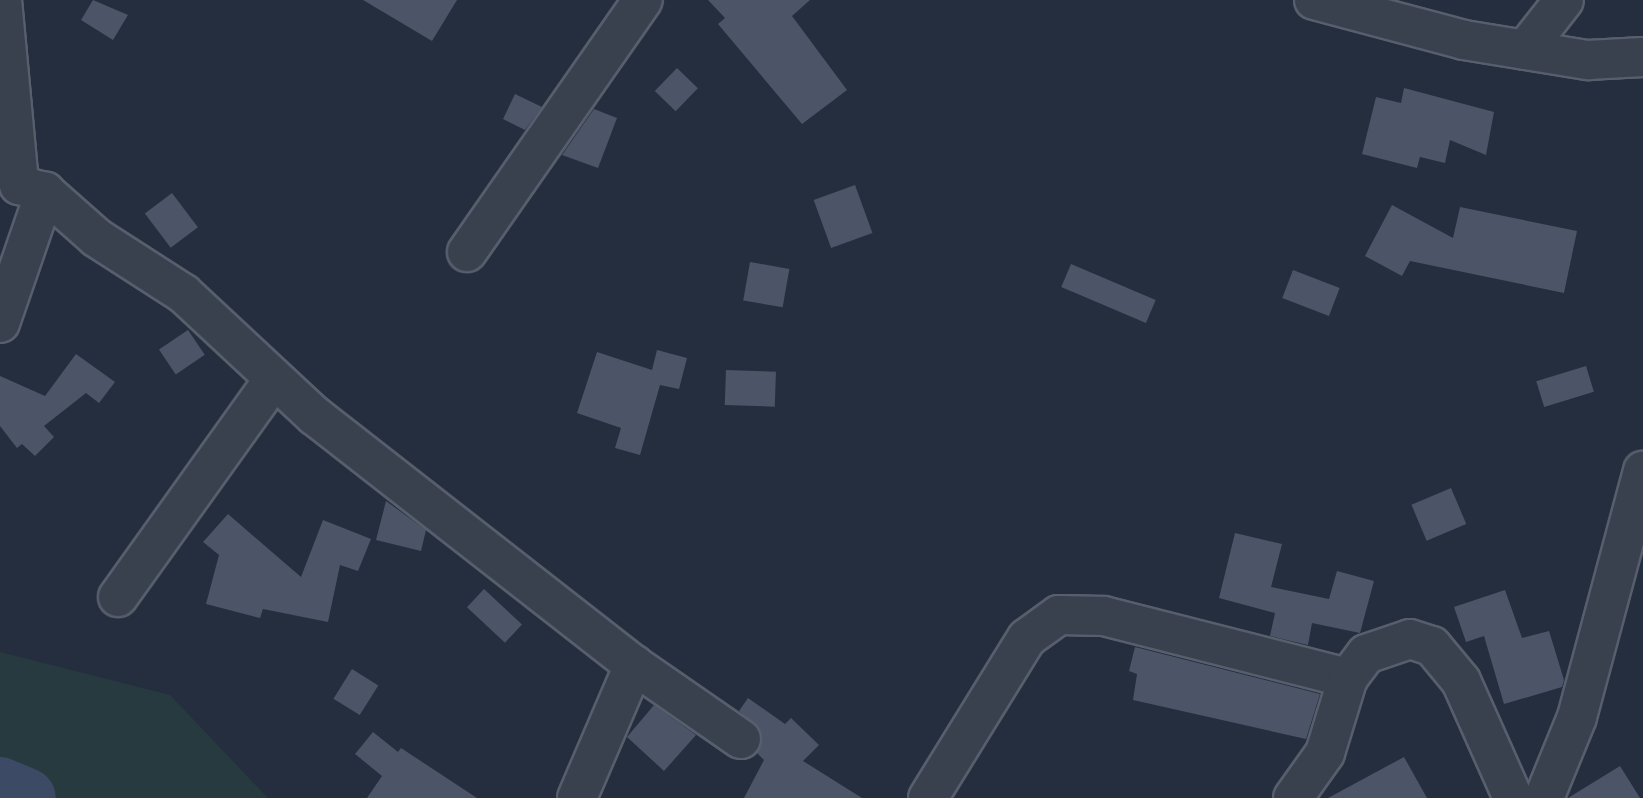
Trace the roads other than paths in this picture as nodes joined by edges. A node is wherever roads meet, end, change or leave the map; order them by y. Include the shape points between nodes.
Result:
1 (2, 0) edge
2 (643, 0) edge
3 (1314, 0) edge
4 (1564, 0) edge
5 (1525, 50) junction
6 (1643, 57) edge
7 (21, 188) edge
8 (467, 252) dead end
9 (0, 323) edge
10 (274, 379) junction
11 (1643, 471) edge
12 (118, 597) dead end
13 (634, 665) junction
14 (1348, 678) junction
15 (741, 739) dead end
16 (577, 798) edge
17 (928, 798) edge
18 (1293, 798) edge
19 (1513, 798) edge
20 (1544, 798) edge

1 - 7 street
2 - 8 street
3 - 5 street via 1464,40
4 - 5 street
5 - 6 street via 1588,60
7 - 9 street
7 - 10 street via 184,294
10 - 12 street
10 - 13 street
11 - 20 street via 1577,717
13 - 15 street
13 - 16 street
14 - 17 street via 1104,616 1059,615 1027,638
14 - 18 street via 1325,753
14 - 19 street via 1366,654 1389,641 1410,639 1432,646 1482,721

